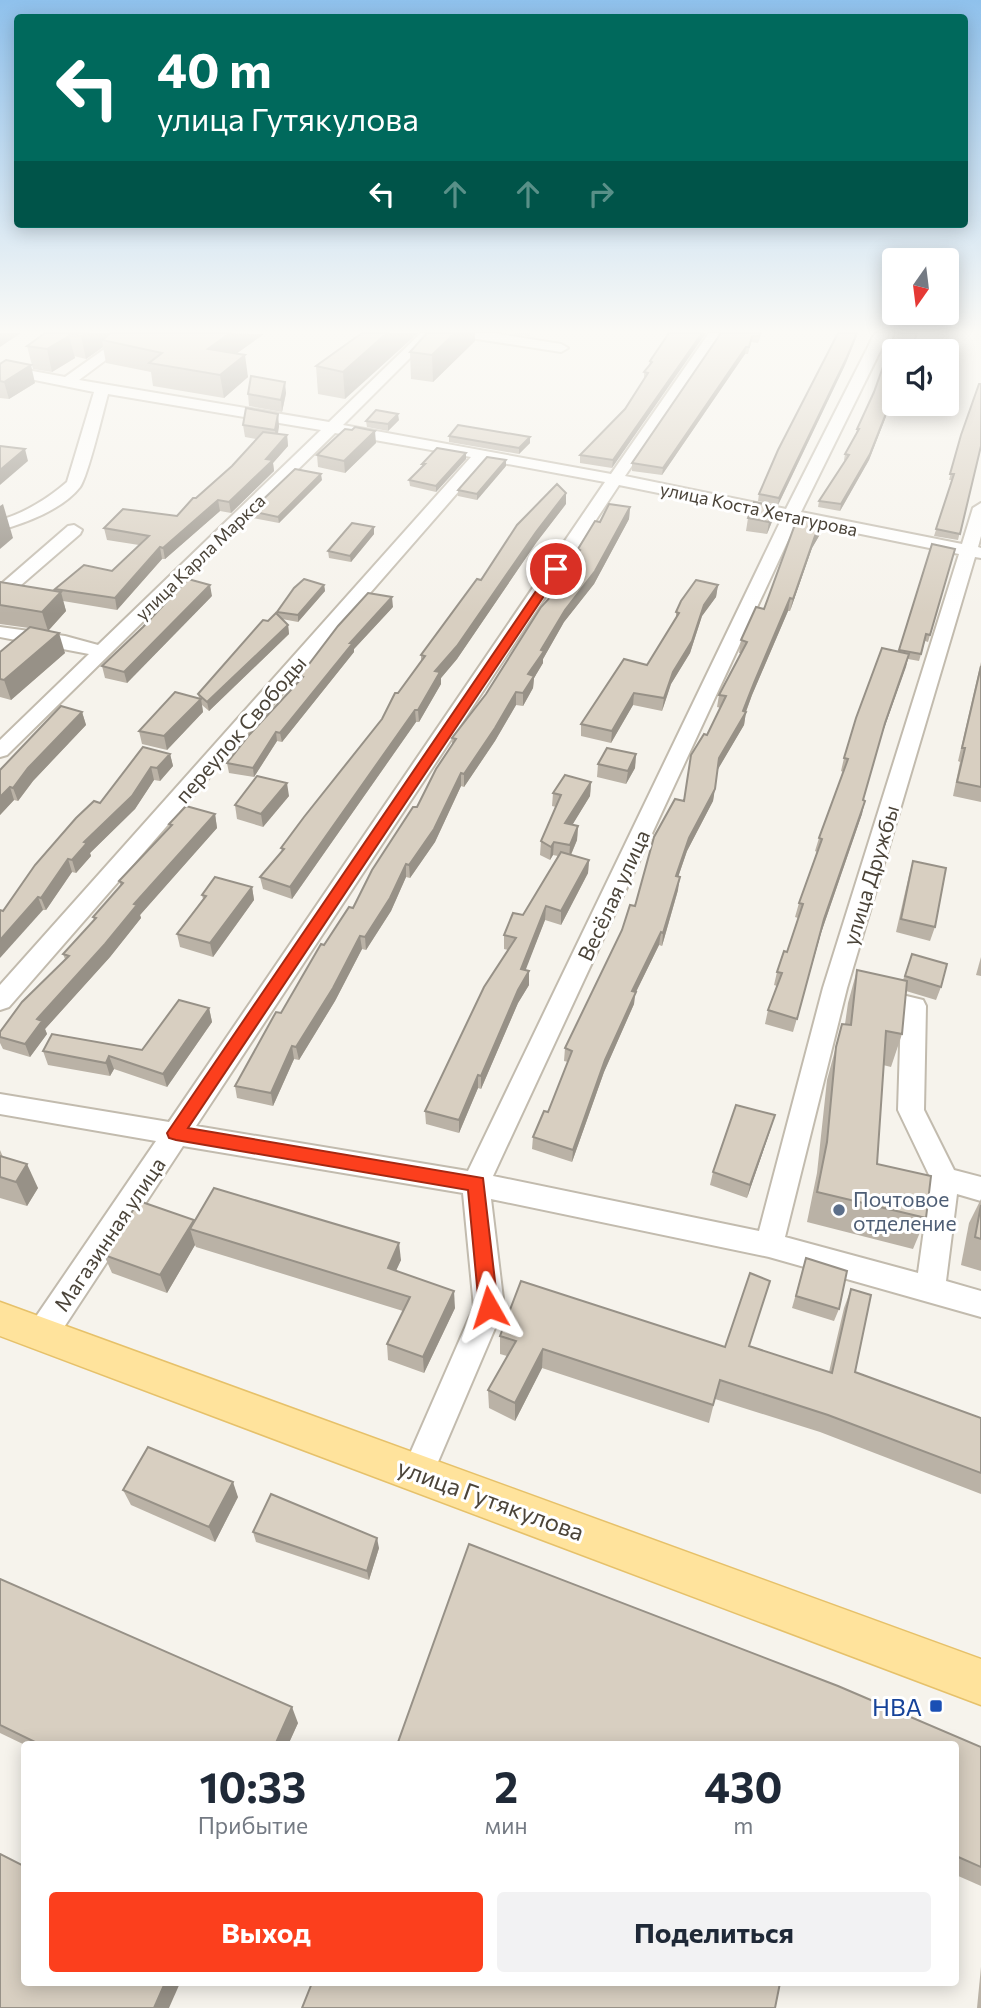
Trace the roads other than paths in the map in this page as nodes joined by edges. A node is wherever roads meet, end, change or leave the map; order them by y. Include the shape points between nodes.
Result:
1 (91, 427) edge
2 (327, 427) edge
3 (652, 427) edge
4 (835, 427) edge
5 (335, 428) junction
6 (481, 456) junction
7 (615, 480) junction
8 (981, 508) edge
9 (791, 516) junction
10 (0, 525) edge
11 (74, 530) dead end
12 (974, 552) edge
13 (0, 594) edge
14 (0, 632) edge
15 (102, 652) junction
16 (0, 751) edge
17 (835, 988) junction
18 (0, 1001) edge
19 (0, 1104) edge
20 (176, 1133) junction
21 (945, 1179) junction
22 (476, 1184) junction
23 (981, 1189) edge
24 (769, 1245) junction
25 (930, 1289) junction
26 (981, 1304) edge
27 (0, 1319) edge
28 (42, 1334) junction
29 (418, 1472) junction
30 (981, 1682) edge

1 - 10 street via 74,484 16,521
2 - 5 street, улица Коста Хетагурова
3 - 7 street, Магазинная улица
4 - 9 street, Весёлая улица
5 - 6 street, улица Коста Хетагурова
5 - 15 street, улица Карла Маркса
6 - 7 street, улица Коста Хетагурова
6 - 18 street, переулок Свободы
7 - 9 street, улица Коста Хетагурова
7 - 20 street, Магазинная улица
8 - 12 street, улица Дружбы
9 - 12 street, улица Коста Хетагурова
9 - 22 street, Весёлая улица
11 - 13 street
12 - 17 street, улица Дружбы
14 - 15 street
15 - 16 street, улица Карла Маркса
17 - 21 street via 914,1006 911,1110
17 - 24 street, улица Дружбы
19 - 20 street
20 - 22 street
20 - 28 street, Магазинная улица
21 - 23 street
21 - 25 street
22 - 24 street
22 - 29 street via 489,1307
24 - 25 street
25 - 26 street
27 - 28 main road, улица Гутякулова
28 - 29 main road, улица Гутякулова
29 - 30 main road, улица Гутякулова

